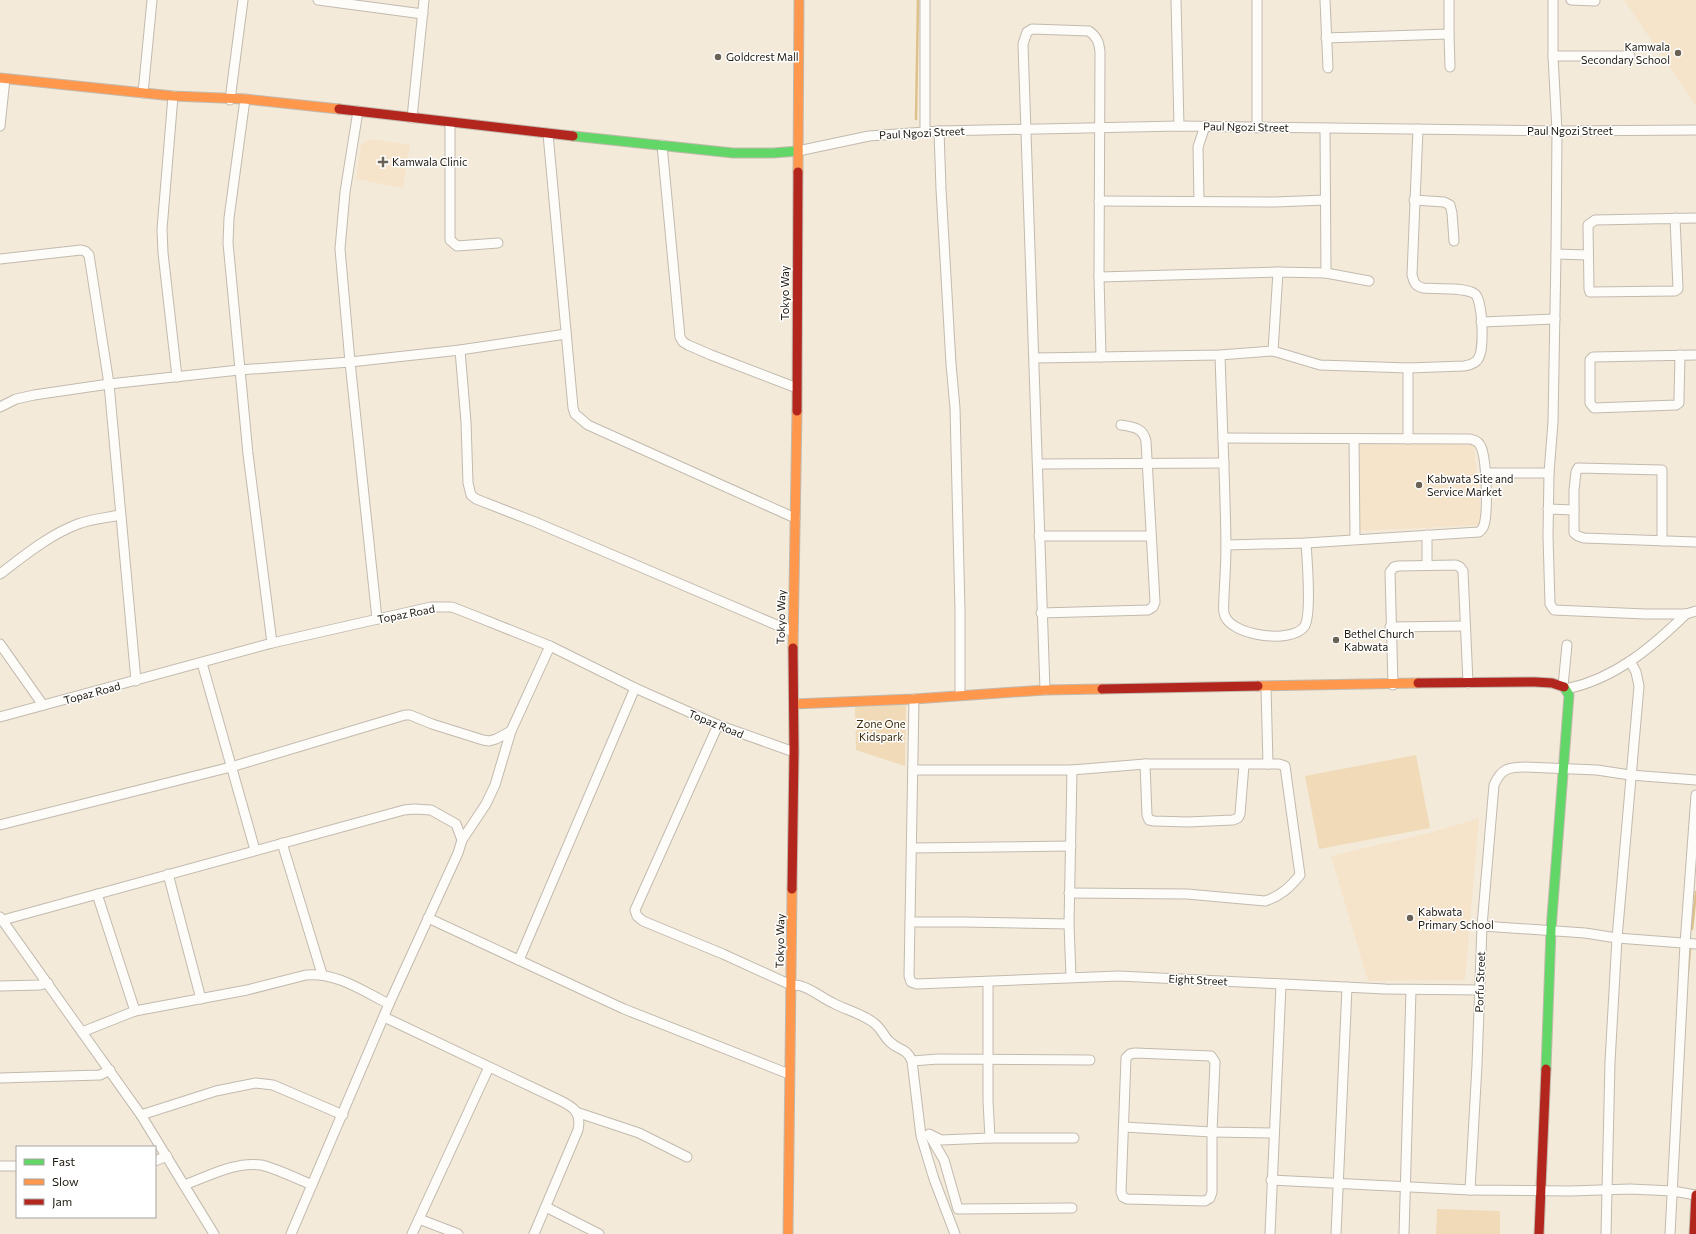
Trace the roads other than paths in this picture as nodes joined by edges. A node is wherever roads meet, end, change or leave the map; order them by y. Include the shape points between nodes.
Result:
1 (152, 0) edge
2 (243, 0) edge
3 (318, 0) edge
4 (424, 0) edge
5 (799, 0) edge
6 (924, 0) edge
7 (1176, 0) edge
8 (1257, 0) edge
9 (1325, 0) edge
10 (1449, 0) edge
11 (1553, 0) edge
12 (1571, 0) edge
13 (1595, 0) edge
14 (423, 14) junction
15 (1450, 34) junction
16 (1326, 38) junction
17 (1553, 56) junction
18 (1630, 56) dead end
19 (1450, 67) dead end
20 (1328, 68) dead end
21 (3, 78) edge
22 (143, 93) junction
23 (173, 96) junction
24 (245, 99) junction
25 (230, 100) junction
26 (358, 111) junction
27 (412, 118) junction
28 (450, 124) junction
29 (0, 126) edge
30 (1179, 126) junction
31 (1205, 126) junction
32 (1098, 127) junction
33 (1258, 128) junction
34 (1325, 128) junction
35 (1418, 129) junction
36 (1026, 130) junction
37 (1696, 130) edge
38 (939, 131) junction
39 (1557, 131) junction
40 (925, 132) junction
41 (548, 134) junction
42 (662, 144) junction
43 (798, 152) junction
44 (1325, 200) junction
45 (1414, 200) junction
46 (1099, 201) junction
47 (1199, 201) junction
48 (1675, 218) junction
49 (1696, 218) edge
50 (1454, 241) dead end
51 (498, 243) dead end
52 (1556, 254) junction
53 (1588, 255) junction
54 (0, 259) edge
55 (1278, 272) junction
56 (1326, 273) junction
57 (1099, 276) junction
58 (1369, 281) dead end
59 (1555, 319) junction
60 (1481, 322) junction
61 (566, 334) junction
62 (460, 350) junction
63 (1273, 351) junction
64 (1220, 355) junction
65 (1680, 355) junction
66 (1696, 355) edge
67 (1034, 358) junction
68 (1101, 358) junction
69 (350, 362) junction
70 (1408, 368) junction
71 (239, 370) junction
72 (177, 377) junction
73 (109, 384) junction
74 (797, 388) junction
75 (0, 407) edge
76 (1121, 425) dead end
77 (1223, 438) junction
78 (1354, 439) junction
79 (1408, 439) junction
80 (1224, 463) junction
81 (1038, 464) junction
82 (1147, 464) junction
83 (1486, 472) junction
84 (1549, 473) junction
85 (1548, 509) junction
86 (1574, 510) junction
87 (120, 515) junction
88 (795, 518) junction
89 (1427, 535) junction
90 (1039, 536) junction
91 (1151, 536) junction
92 (1355, 539) junction
93 (1662, 541) junction
94 (1696, 542) edge
95 (1306, 543) junction
96 (1226, 545) junction
97 (1427, 566) junction
98 (0, 574) edge
99 (1696, 611) edge
100 (1041, 613) junction
101 (1686, 614) junction
102 (377, 619) junction
103 (1465, 626) junction
104 (1390, 627) junction
105 (793, 632) junction
106 (272, 643) junction
107 (0, 644) edge
108 (1566, 645) dead end
109 (550, 646) junction
110 (1630, 661) junction
111 (202, 663) junction
112 (136, 681) junction
113 (1468, 683) junction
114 (1393, 685) junction
115 (1266, 686) junction
116 (635, 688) junction
117 (1565, 688) junction
118 (1044, 690) junction
119 (960, 695) junction
120 (914, 699) junction
121 (794, 704) junction
122 (43, 705) junction
123 (0, 717) edge
124 (718, 725) junction
125 (511, 731) junction
126 (794, 752) junction
127 (1145, 764) junction
128 (1268, 764) junction
129 (1244, 765) junction
130 (231, 767) junction
131 (1564, 768) junction
132 (913, 770) junction
133 (1072, 770) junction
134 (1630, 775) junction
135 (1696, 780) edge
136 (1696, 795) edge
137 (0, 825) edge
138 (462, 840) junction
139 (282, 843) junction
140 (1071, 846) junction
141 (912, 848) junction
142 (255, 850) junction
143 (168, 874) junction
144 (1069, 893) junction
145 (97, 894) junction
146 (1, 918) edge
147 (428, 918) junction
148 (910, 922) junction
149 (1069, 924) junction
150 (1482, 926) junction
151 (1551, 930) junction
152 (1617, 938) junction
153 (1685, 944) junction
154 (1696, 944) edge
155 (519, 960) junction
156 (322, 974) junction
157 (1071, 977) junction
158 (988, 982) junction
159 (48, 983) junction
160 (791, 985) junction
161 (1281, 985) junction
162 (0, 986) edge
163 (1348, 987) junction
164 (1411, 990) junction
165 (1480, 990) junction
166 (201, 999) junction
167 (389, 1004) junction
168 (135, 1011) junction
169 (384, 1017) junction
170 (82, 1032) junction
171 (987, 1060) junction
172 (1090, 1060) dead end
173 (912, 1061) junction
174 (489, 1067) junction
175 (110, 1070) junction
176 (789, 1074) junction
177 (0, 1078) edge
178 (917, 1105) junction
179 (576, 1112) junction
180 (141, 1115) junction
181 (343, 1115) junction
182 (1124, 1127) junction
183 (1212, 1132) junction
184 (1274, 1133) junction
185 (930, 1136) junction
186 (990, 1138) junction
187 (1074, 1138) dead end
188 (167, 1156) junction
189 (687, 1157) dead end
190 (156, 1161) edge
191 (0, 1166) edge
192 (16, 1166) edge
193 (1272, 1180) junction
194 (1338, 1183) junction
195 (184, 1185) junction
196 (312, 1185) junction
197 (1406, 1186) junction
198 (1470, 1190) junction
199 (1608, 1190) junction
200 (1540, 1191) junction
201 (1673, 1191) junction
202 (1696, 1195) edge
203 (546, 1207) junction
204 (1072, 1208) dead end
205 (419, 1219) junction
206 (214, 1234) edge
207 (291, 1234) edge
208 (412, 1234) edge
209 (458, 1234) edge
210 (534, 1234) edge
211 (599, 1234) edge
212 (788, 1234) edge
213 (955, 1234) edge
214 (1270, 1234) edge
215 (1336, 1234) edge
216 (1404, 1234) edge
217 (1539, 1234) edge
218 (1606, 1234) edge
219 (1670, 1234) edge
220 (1694, 1234) edge

1 - 22 street
2 - 25 street
3 - 14 street
4 - 14 street
5 - 43 street, Tokyo Way
6 - 40 street
7 - 30 street
8 - 33 street
9 - 16 street
10 - 15 street
11 - 17 street
12 - 13 street
14 - 27 street
15 - 16 street
15 - 19 street
16 - 20 street
17 - 18 street
17 - 39 street
21 - 22 street
21 - 29 street
22 - 23 street
23 - 25 street
23 - 72 street via 162,229
24 - 25 street
24 - 26 street
24 - 71 street via 228,232
26 - 27 street
26 - 69 street via 345,192 340,250
27 - 28 street
28 - 41 street
28 - 51 street via 450,240 457,246
30 - 31 street, Paul Ngozi Street
30 - 32 street, Paul Ngozi Street
31 - 33 street, Paul Ngozi Street
31 - 47 street via 1198,147
32 - 36 street, Paul Ngozi Street
32 - 36 street via 1100,52 1095,35 1089,31 1032,29 1027,32 1023,44
32 - 46 street
33 - 34 street, Paul Ngozi Street
34 - 35 street, Paul Ngozi Street
34 - 44 street
35 - 39 street, Paul Ngozi Street
35 - 45 street
36 - 38 street, Paul Ngozi Street
36 - 67 street
37 - 39 street, Paul Ngozi Street
38 - 40 street, Paul Ngozi Street
38 - 119 street via 955,408
39 - 52 street
40 - 43 street, Paul Ngozi Street via 869,136
41 - 42 street
41 - 61 street
42 - 43 street via 733,153
42 - 74 street via 680,337 683,342 711,355
43 - 74 street, Tokyo Way
44 - 47 street
44 - 56 street
45 - 50 street via 1444,202 1450,205
45 - 60 street via 1414,282 1423,288 1468,290 1475,294 1479,300
46 - 47 street
46 - 57 street
48 - 49 street
48 - 53 street via 1591,221 1588,225
48 - 53 street via 1679,286 1675,290 1590,292
52 - 53 street
52 - 59 street
54 - 73 street via 81,250 89,254
55 - 56 street
55 - 57 street
55 - 63 street
56 - 58 street
57 - 68 street
59 - 60 street
59 - 84 street via 1553,422
60 - 70 street via 1482,351 1479,359 1472,364
61 - 62 street
61 - 88 street via 573,408 583,422
62 - 69 street
62 - 105 street via 468,483 471,496
63 - 64 street
63 - 70 street via 1320,365
64 - 68 street
64 - 77 street
65 - 65 street via 1679,403 1676,405 1594,408 1590,403 1590,360 1593,356
65 - 66 street
67 - 68 street
67 - 81 street
69 - 71 street
69 - 102 street
70 - 79 street
71 - 72 street
71 - 106 street
72 - 73 street
73 - 75 street via 34,395 16,399
73 - 87 street
74 - 88 street, Tokyo Way
76 - 82 street via 1139,429 1144,433
77 - 78 street
77 - 80 street
78 - 79 street
78 - 92 street
79 - 83 street via 1476,440 1484,456
80 - 82 street
80 - 96 street
81 - 82 street
81 - 90 street
82 - 91 street
83 - 84 street
83 - 89 street via 1485,521 1482,530
84 - 85 street
85 - 86 street
85 - 101 street via 1551,607 1554,610
86 - 93 street via 1574,533 1578,536
86 - 93 street via 1575,478 1578,468 1660,469 1663,471
87 - 98 street via 79,524 61,532
87 - 112 street
88 - 105 street, Tokyo Way
89 - 92 street
89 - 97 street
90 - 91 street
90 - 100 street
91 - 100 street via 1155,602 1153,607 1148,610
92 - 95 street
93 - 94 street
95 - 96 street
95 - 96 street via 1307,620 1299,632 1278,636 1247,632 1226,620
97 - 103 street via 1456,565 1463,571
97 - 104 street via 1399,566 1391,569
99 - 101 street
100 - 118 street
101 - 110 street
102 - 106 street, Topaz Road
102 - 109 street, Topaz Road via 431,608 452,607
103 - 104 street
103 - 113 street
104 - 114 street
105 - 121 street, Tokyo Way
106 - 111 street, Topaz Road
107 - 122 street
108 - 117 street
109 - 116 street, Topaz Road
109 - 125 street
110 - 117 street via 1589,683
110 - 134 street via 1639,686
111 - 112 street, Topaz Road
111 - 130 street
112 - 122 street, Topaz Road
113 - 114 street
113 - 117 street via 1545,683
114 - 115 street
115 - 118 street
115 - 128 street
116 - 124 street, Topaz Road
116 - 155 street
117 - 131 street via 1569,695
118 - 119 street
119 - 120 street
120 - 121 street
120 - 132 street
121 - 126 street, Tokyo Way
122 - 123 street, Topaz Road
124 - 126 street, Topaz Road
124 - 160 street via 635,910 643,921
125 - 130 street via 489,741 405,715
125 - 138 street via 495,785 486,804
126 - 160 street, Tokyo Way
127 - 129 street
127 - 129 street via 1149,820 1188,822 1238,818
127 - 133 street
128 - 129 street
128 - 144 street via 1285,766 1300,875 1288,889 1275,898 1265,901 1188,894
130 - 137 street
130 - 142 street
131 - 134 street
131 - 150 street, Porfu Street via 1514,767 1499,774 1494,785
131 - 151 street
132 - 133 street
132 - 141 street
133 - 140 street
134 - 135 street
134 - 152 street
136 - 153 street
138 - 139 street via 456,824 431,810 414,809
138 - 147 street
139 - 142 street
139 - 156 street
140 - 141 street
140 - 144 street
141 - 148 street
142 - 143 street
143 - 145 street
143 - 166 street
144 - 149 street
145 - 146 street
145 - 168 street
146 - 159 street
147 - 155 street
147 - 167 street
148 - 149 street
148 - 158 street, Eight Street via 911,982
149 - 157 street
150 - 151 street
150 - 165 street, Porfu Street
151 - 152 street
151 - 200 street
152 - 153 street
152 - 199 street via 1610,1062
153 - 154 street
153 - 201 street
155 - 176 street via 624,1009
156 - 166 street via 306,975
156 - 167 street via 342,980
157 - 158 street, Eight Street
157 - 161 street, Eight Street via 1119,976
158 - 171 street
159 - 162 street
159 - 170 street
160 - 173 street via 811,990 833,1004 874,1023 889,1042 909,1054
160 - 176 street, Tokyo Way
161 - 163 street, Eight Street
161 - 184 street
163 - 164 street, Eight Street
163 - 194 street
164 - 165 street, Eight Street
164 - 197 street
165 - 198 street, Porfu Street
166 - 168 street
167 - 169 street
168 - 170 street
169 - 174 street
169 - 181 street
170 - 175 street
171 - 172 street
171 - 173 street
171 - 186 street
173 - 178 street
174 - 179 street via 557,1099
174 - 205 street
175 - 177 street via 100,1075
175 - 180 street
176 - 212 street, Tokyo Way
178 - 185 street
178 - 213 street via 921,1136
179 - 189 street via 639,1133
179 - 203 street via 580,1121 578,1130
180 - 181 street via 216,1091 256,1083 273,1085
180 - 188 street
181 - 196 street
182 - 183 street
182 - 183 street via 1121,1192 1126,1199 1205,1201 1210,1198
182 - 183 street via 1126,1058 1130,1054 1211,1056 1215,1062
183 - 184 street
184 - 193 street
185 - 186 street via 941,1140
185 - 204 street via 944,1160 958,1209
186 - 187 street
188 - 190 street
188 - 195 street
191 - 192 street
193 - 194 street
193 - 214 street
194 - 197 street
194 - 215 street
195 - 196 street via 234,1167 247,1165 261,1165
195 - 206 street
196 - 207 street
197 - 198 street
197 - 216 street
198 - 200 street
199 - 200 street
199 - 201 street
199 - 218 street
200 - 217 street
201 - 202 street
201 - 219 street
202 - 220 street
203 - 210 street
203 - 211 street
205 - 208 street
205 - 209 street

